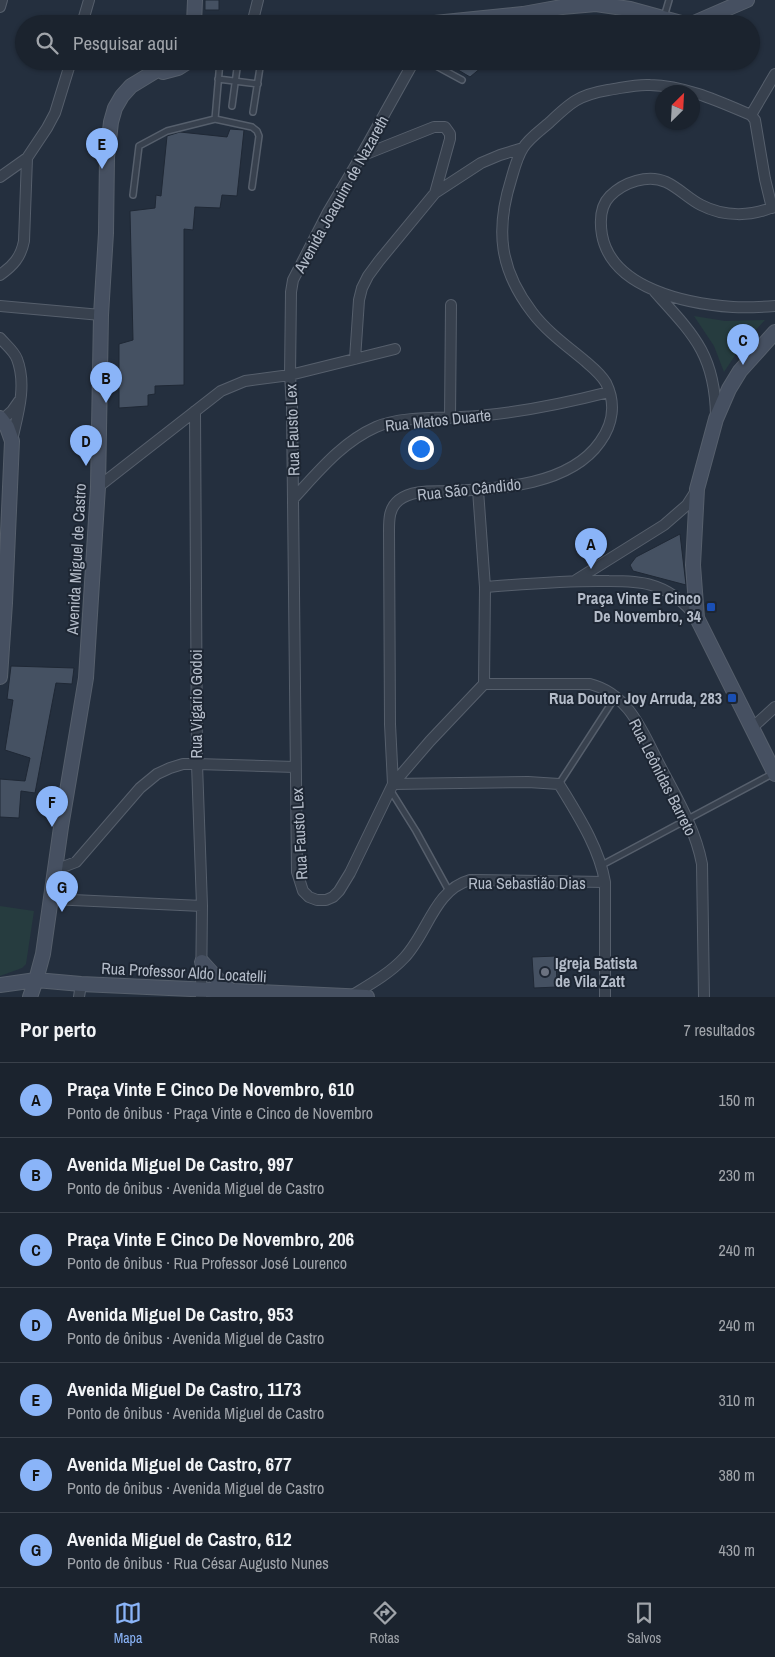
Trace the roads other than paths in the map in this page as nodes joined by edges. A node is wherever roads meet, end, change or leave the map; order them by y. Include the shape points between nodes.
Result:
1 (2, 0) edge
2 (89, 0) edge
3 (195, 0) edge
4 (203, 0) edge
5 (258, 0) edge
6 (669, 0) edge
7 (747, 0) edge
8 (568, 3) edge
9 (0, 7) edge
10 (85, 15) edge
11 (194, 15) edge
12 (204, 15) edge
13 (254, 15) edge
14 (514, 15) edge
15 (652, 15) edge
16 (665, 15) edge
17 (714, 15) edge
18 (68, 70) edge
19 (154, 70) edge
20 (159, 70) edge
21 (171, 70) edge
22 (219, 70) edge
23 (237, 70) edge
24 (260, 70) edge
25 (409, 70) edge
26 (444, 70) edge
27 (773, 77) edge
28 (218, 79) junction
29 (462, 80) dead end
30 (236, 81) junction
31 (258, 84) junction
32 (232, 106) dead end
33 (253, 112) dead end
34 (751, 115) junction
35 (215, 119) junction
36 (523, 148) junction
37 (361, 156) junction
38 (27, 158) junction
39 (0, 177) edge
40 (252, 187) dead end
41 (435, 193) junction
42 (133, 195) dead end
43 (773, 207) edge
44 (0, 275) edge
45 (654, 291) junction
46 (451, 305) dead end
47 (0, 306) edge
48 (775, 306) edge
49 (101, 315) junction
50 (774, 335) edge
51 (0, 338) edge
52 (395, 349) dead end
53 (355, 359) junction
54 (290, 375) junction
55 (609, 392) junction
56 (22, 395) junction
57 (195, 411) junction
58 (450, 418) junction
59 (1, 419) edge
60 (716, 419) junction
61 (12, 441) junction
62 (98, 487) junction
63 (697, 489) junction
64 (478, 490) junction
65 (293, 499) junction
66 (4, 555) edge
67 (576, 580) junction
68 (485, 587) junction
69 (697, 618) junction
70 (0, 677) edge
71 (484, 684) junction
72 (616, 696) junction
73 (775, 707) edge
74 (752, 727) junction
75 (197, 764) junction
76 (295, 768) junction
77 (775, 773) edge
78 (559, 784) junction
79 (392, 787) junction
80 (688, 819) junction
81 (602, 865) junction
82 (55, 870) junction
83 (605, 882) junction
84 (449, 891) junction
85 (51, 899) junction
86 (202, 906) junction
87 (202, 962) junction
88 (36, 980) junction
89 (0, 985) edge
90 (80, 991) edge
91 (233, 992) junction
92 (202, 994) edge
93 (351, 996) edge
94 (30, 997) edge
95 (367, 997) edge
96 (605, 997) edge
97 (704, 997) edge

1 - 9 street
2 - 10 street
3 - 11 street
4 - 12 street
5 - 13 street
6 - 16 lane
7 - 17 street
8 - 14 street
8 - 15 street via 610,4
18 - 38 street via 48,128
19 - 49 street, Avenida Miguel de Castro via 122,96 111,122
20 - 21 street
22 - 28 lane
23 - 30 lane
24 - 31 lane
25 - 37 street, Avenida Joaquim de Nazareth
26 - 29 lane
27 - 34 street
28 - 30 lane
28 - 35 lane
30 - 31 lane
30 - 32 lane
31 - 33 lane
34 - 36 street, Rua São Cândido via 678,88 626,87 588,93 577,99
34 - 43 street via 755,120
35 - 40 lane via 257,131
35 - 42 lane via 167,131 139,146
36 - 41 street via 481,163
36 - 55 street, Rua São Cândido via 507,193 503,224 504,254 511,278 532,312 602,377
37 - 41 street via 434,127 445,127 450,139
37 - 54 street, Avenida Joaquim de Nazareth via 293,280
38 - 39 street
38 - 44 street via 22,252
41 - 53 street via 379,261 362,288
43 - 45 street via 747,214 717,211 702,206 658,180 635,181 617,190 602,212 603,241 622,270
45 - 48 street via 734,308
45 - 60 street via 696,340 706,357 714,384
46 - 58 street
47 - 49 street
49 - 62 street, Avenida Miguel de Castro
50 - 60 street via 740,371
51 - 56 street via 17,359
52 - 53 street
53 - 54 street
54 - 57 street via 257,378 232,385
54 - 65 street, Rua Fausto Lex
55 - 58 street, Rua Matos Duarte via 507,413
55 - 64 street, Rua São Cândido via 612,409 608,429 593,452 581,462 528,483
56 - 59 street via 12,411
56 - 61 street
57 - 62 street
57 - 75 street, Rua Vigario Godoi
58 - 65 street, Rua Matos Duarte via 396,421 377,426 333,456
59 - 61 street
60 - 63 street
61 - 66 street
62 - 82 street, Avenida Miguel de Castro via 86,678
63 - 67 street via 687,505 664,525
63 - 69 street via 693,566
64 - 68 street
64 - 79 street, Rua São Cândido via 411,494 397,502 390,512
65 - 76 street, Rua Fausto Lex
66 - 70 street
67 - 68 street
67 - 69 street via 650,584 678,599
68 - 71 street
69 - 74 street
71 - 72 street, Rua Leônidas Barreto via 582,683 600,687
71 - 79 street, Rua Fausto Lex
72 - 78 lane
72 - 80 street, Rua Leônidas Barreto via 637,721
73 - 74 street
74 - 77 street
75 - 76 street
75 - 82 street via 183,764 157,774 140,788 76,862
75 - 86 street, Rua Vigario Godoi
76 - 79 street, Rua Fausto Lex via 297,872 303,891 317,900 326,900 339,891
77 - 80 lane
78 - 79 street via 528,782
78 - 81 street
79 - 84 lane
80 - 81 lane
80 - 97 street, Rua Leônidas Barreto via 702,864
81 - 83 street
82 - 85 street, Avenida Miguel de Castro
83 - 84 street, Rua Sebastião Dias via 470,880
83 - 96 street
84 - 93 street, Rua Sebastião Dias via 404,958
85 - 86 street
85 - 88 street, Avenida Miguel de Castro
86 - 87 street, Rua Vigario Godoi
87 - 91 street
87 - 92 street, Rua Vigario Godoi
88 - 89 street, Rua Professor Aldo Locatelli
88 - 90 street, Rua Professor Aldo Locatelli
88 - 94 street, Avenida Miguel de Castro
90 - 92 street, Rua Professor Aldo Locatelli
91 - 92 street, Rua Professor Aldo Locatelli
91 - 93 street, Rua Professor Aldo Locatelli
93 - 95 street, Rua Professor Aldo Locatelli

